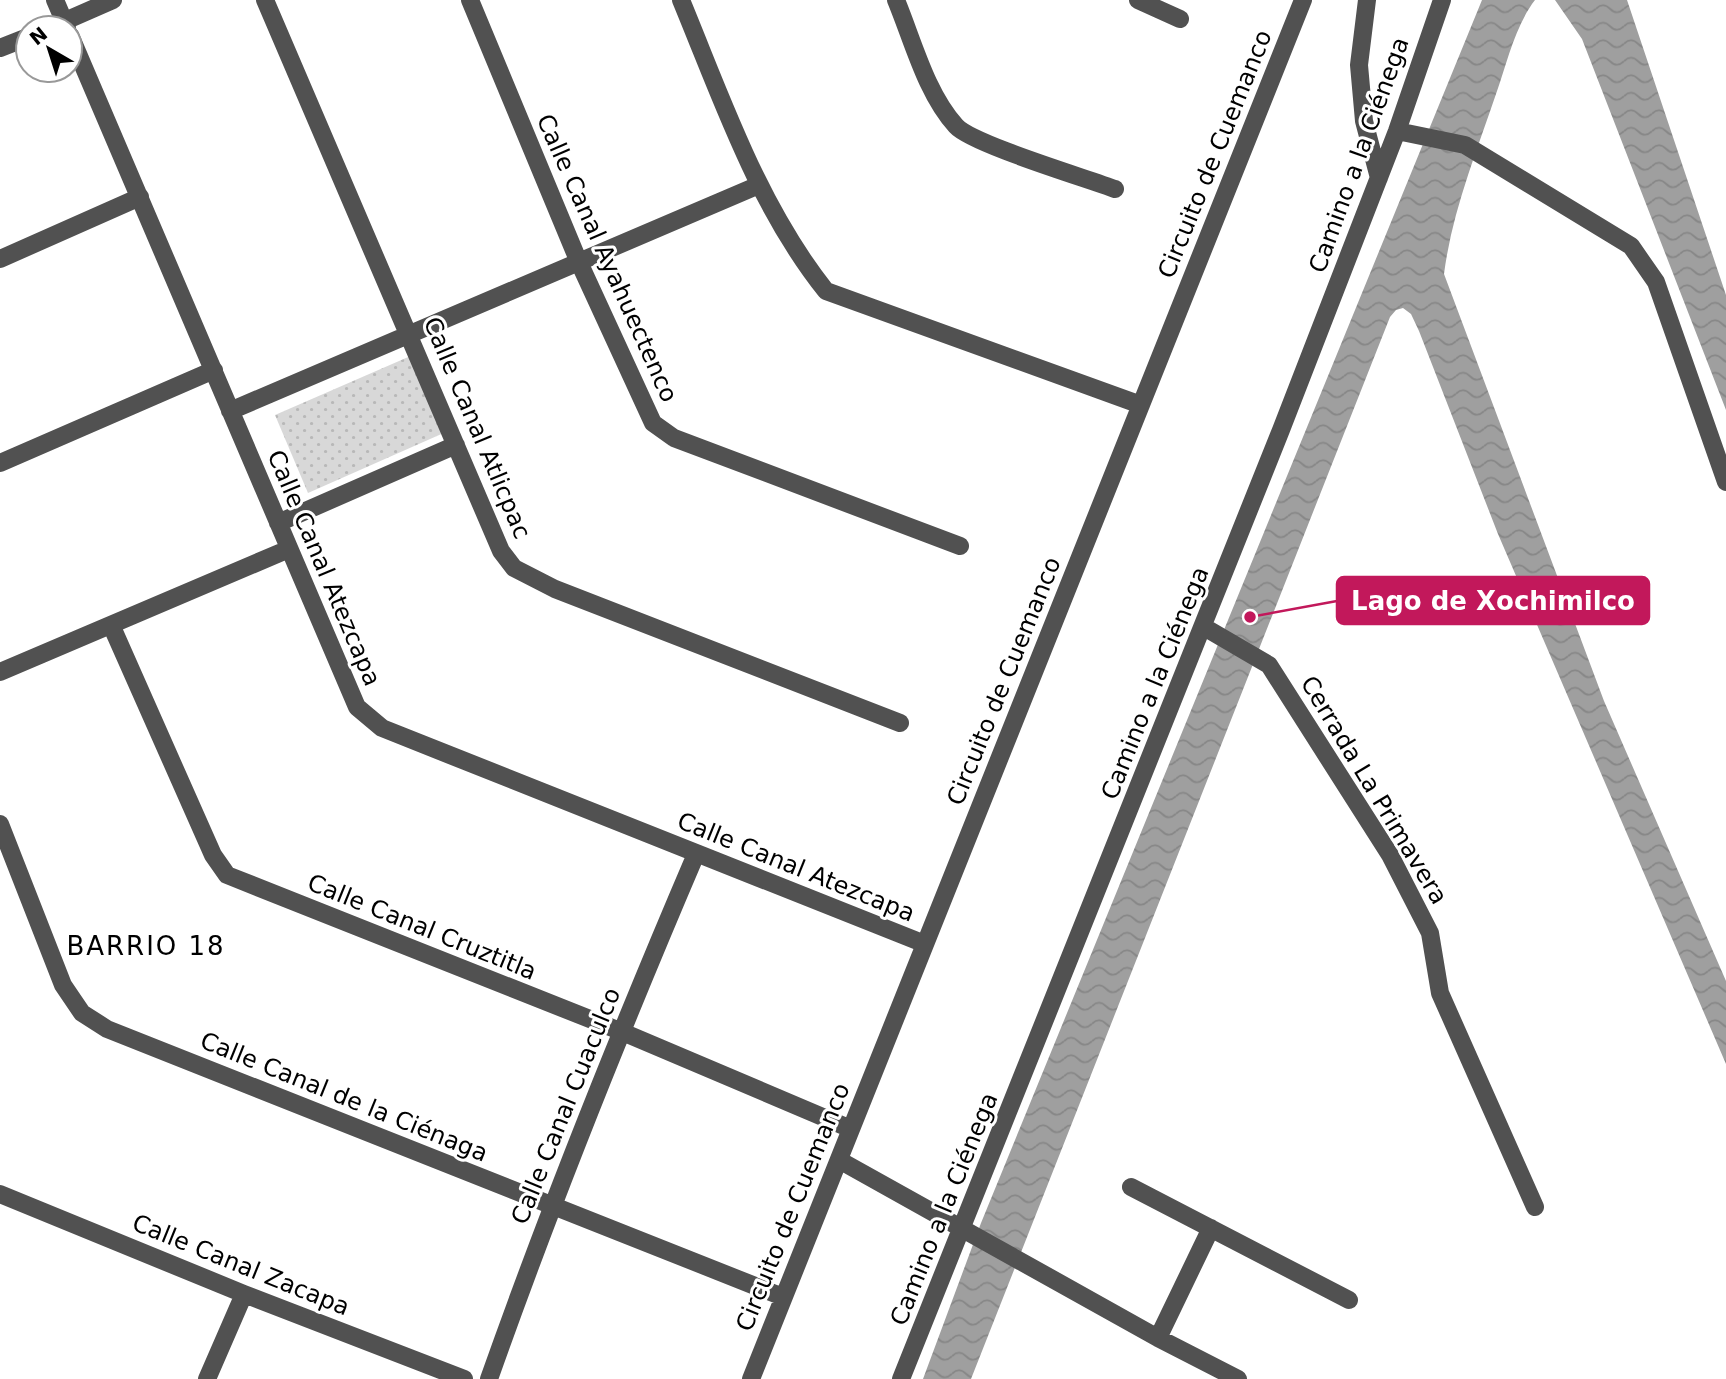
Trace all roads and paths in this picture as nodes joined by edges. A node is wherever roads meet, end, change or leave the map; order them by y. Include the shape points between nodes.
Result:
1 (113, 0) edge
2 (265, 0) edge
3 (470, 0) edge
4 (681, 0) edge
5 (896, 0) edge
6 (1138, 0) edge
7 (1303, 0) edge
8 (1367, 0) edge
9 (1441, 0) edge
10 (84, 16) edge
11 (1180, 19) dead end
12 (84, 74) edge
13 (1406, 131) junction
14 (1379, 178) junction
15 (759, 185) junction
16 (1115, 189) dead end
17 (140, 197) junction
18 (0, 259) edge
19 (578, 260) junction
20 (410, 334) junction
21 (214, 370) junction
22 (1141, 405) junction
23 (230, 411) junction
24 (456, 445) junction
25 (0, 463) edge
26 (1726, 482) edge
27 (278, 523) junction
28 (960, 547) dead end
29 (289, 549) junction
30 (112, 627) junction
31 (1206, 628) junction
32 (0, 672) edge
33 (900, 723) dead end
34 (0, 824) edge
35 (696, 854) junction
36 (925, 944) junction
37 (620, 1031) junction
38 (851, 1129) junction
39 (839, 1160) junction
40 (1131, 1186) dead end
41 (0, 1194) edge
42 (551, 1206) junction
43 (1535, 1208) dead end
44 (1211, 1228) junction
45 (968, 1233) junction
46 (244, 1294) junction
47 (783, 1297) junction
48 (1349, 1300) dead end
49 (1158, 1338) junction
50 (207, 1379) edge
51 (464, 1379) edge
52 (489, 1379) edge
53 (751, 1379) edge
54 (901, 1379) edge
55 (1238, 1379) edge

1 - 10 street
2 - 20 street, Calle Canal Atlicpac
3 - 19 street, Calle Canal Ayahuectenco
4 - 15 street
5 - 16 street via 939,103 957,128
6 - 11 street
7 - 22 street, Circuito de Cuemanco
8 - 14 street via 1359,65 1364,121
9 - 13 street, Camino a la Ciénega
12 - 17 street, Calle Canal Atezcapa
13 - 14 street, Camino a la Ciénega
13 - 26 street via 1465,145 1631,246 1656,282
14 - 31 street, Camino a la Ciénega
15 - 19 street
15 - 22 street via 826,291
17 - 18 street
17 - 21 street, Calle Canal Atezcapa
19 - 20 street
19 - 28 street, Calle Canal Ayahuectenco via 653,423 674,438
20 - 23 street
20 - 24 street, Calle Canal Atlicpac
21 - 23 street, Calle Canal Atezcapa
21 - 25 street
22 - 36 street, Circuito de Cuemanco
23 - 27 street, Calle Canal Atezcapa
24 - 27 street
24 - 33 street, Calle Canal Atlicpac via 501,551 514,568 555,589
27 - 29 street, Calle Canal Atezcapa
29 - 30 street
29 - 35 street, Calle Canal Atezcapa via 357,707 382,728
30 - 32 street
30 - 37 street, Calle Canal Cruztitla via 213,855 227,874
31 - 43 street, Cerrada La Primavera via 1269,665 1415,899 1430,933 1440,993
31 - 45 street, Camino a la Ciénega
34 - 42 street, Calle Canal de la Ciénaga via 63,985 82,1013 107,1029
35 - 36 street, Calle Canal Atezcapa
35 - 37 street, Calle Canal Cuaculco
36 - 38 street, Circuito de Cuemanco
37 - 38 street, Calle Canal Cruztitla
37 - 42 street, Calle Canal Cuaculco
38 - 39 street, Circuito de Cuemanco
39 - 45 street
39 - 47 street, Circuito de Cuemanco
40 - 44 street
41 - 46 street, Calle Canal Zacapa
42 - 47 street, Calle Canal de la Ciénaga
42 - 52 street, Calle Canal Cuaculco
44 - 48 street
44 - 49 street
45 - 49 street
45 - 54 street, Camino a la Ciénega
46 - 50 street
46 - 51 street, Calle Canal Zacapa
47 - 53 street, Circuito de Cuemanco
49 - 55 street

